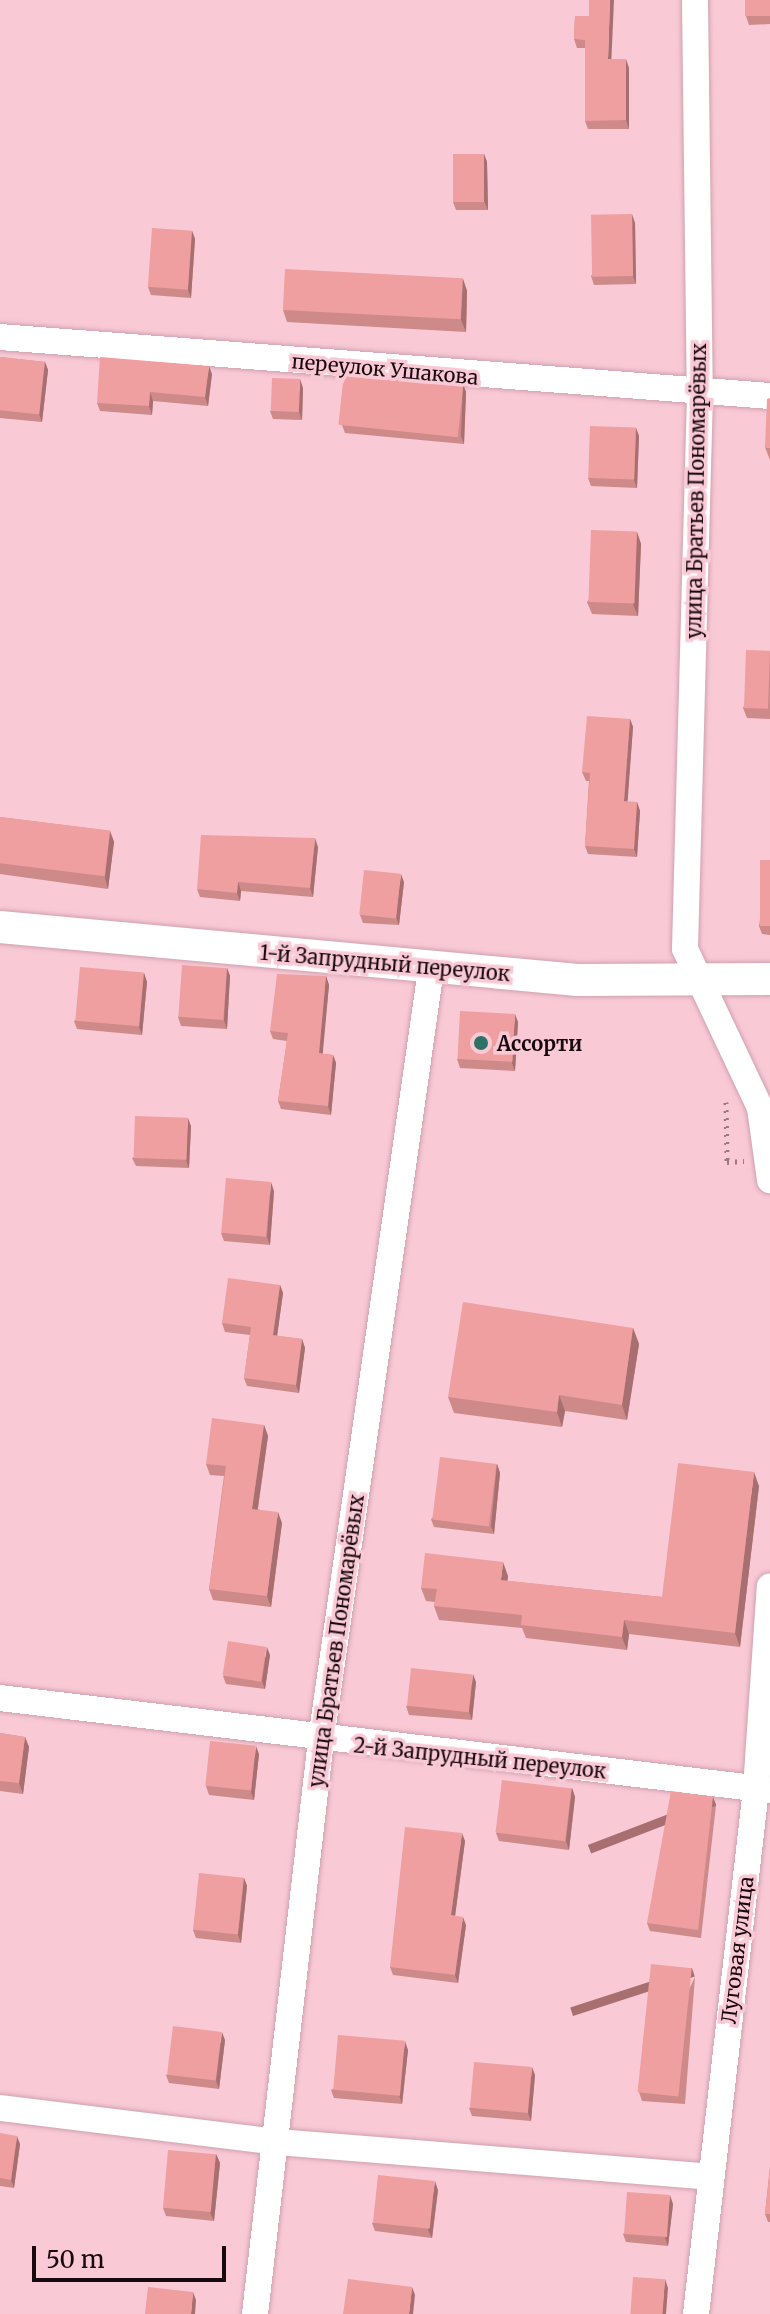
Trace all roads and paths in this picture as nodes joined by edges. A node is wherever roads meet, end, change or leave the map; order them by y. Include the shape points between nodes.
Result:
1 (695, 0) edge
2 (0, 337) edge
3 (700, 394) junction
4 (770, 396) edge
5 (0, 927) edge
6 (431, 969) junction
7 (770, 979) edge
8 (696, 980) junction
9 (726, 1102) dead end
10 (769, 1170) edge
11 (770, 1586) edge
12 (0, 1698) edge
13 (321, 1740) junction
14 (763, 1790) edge
15 (0, 2108) edge
16 (278, 2142) junction
17 (710, 2177) junction
18 (255, 2314) edge
19 (696, 2314) edge

1 - 3 street, улица Братьев Пономарёвых
2 - 3 street, переулок Ушакова
3 - 4 street, переулок Ушакова
3 - 8 street, улица Братьев Пономарёвых via 685,949
5 - 6 street, 1-й Запрудный переулок
6 - 8 street, 1-й Запрудный переулок
6 - 13 street, улица Братьев Пономарёвых
7 - 8 street, 1-й Запрудный переулок
8 - 10 street via 760,1108
9 - 10 path via 727,1162
11 - 14 street, Луговая улица
12 - 13 street, 2-й Запрудный переулок
13 - 14 street, 2-й Запрудный переулок
13 - 16 street, улица Братьев Пономарёвых
14 - 17 street, Луговая улица
15 - 16 street
16 - 17 street
16 - 18 street, улица Братьев Пономарёвых
17 - 19 street, Луговая улица

